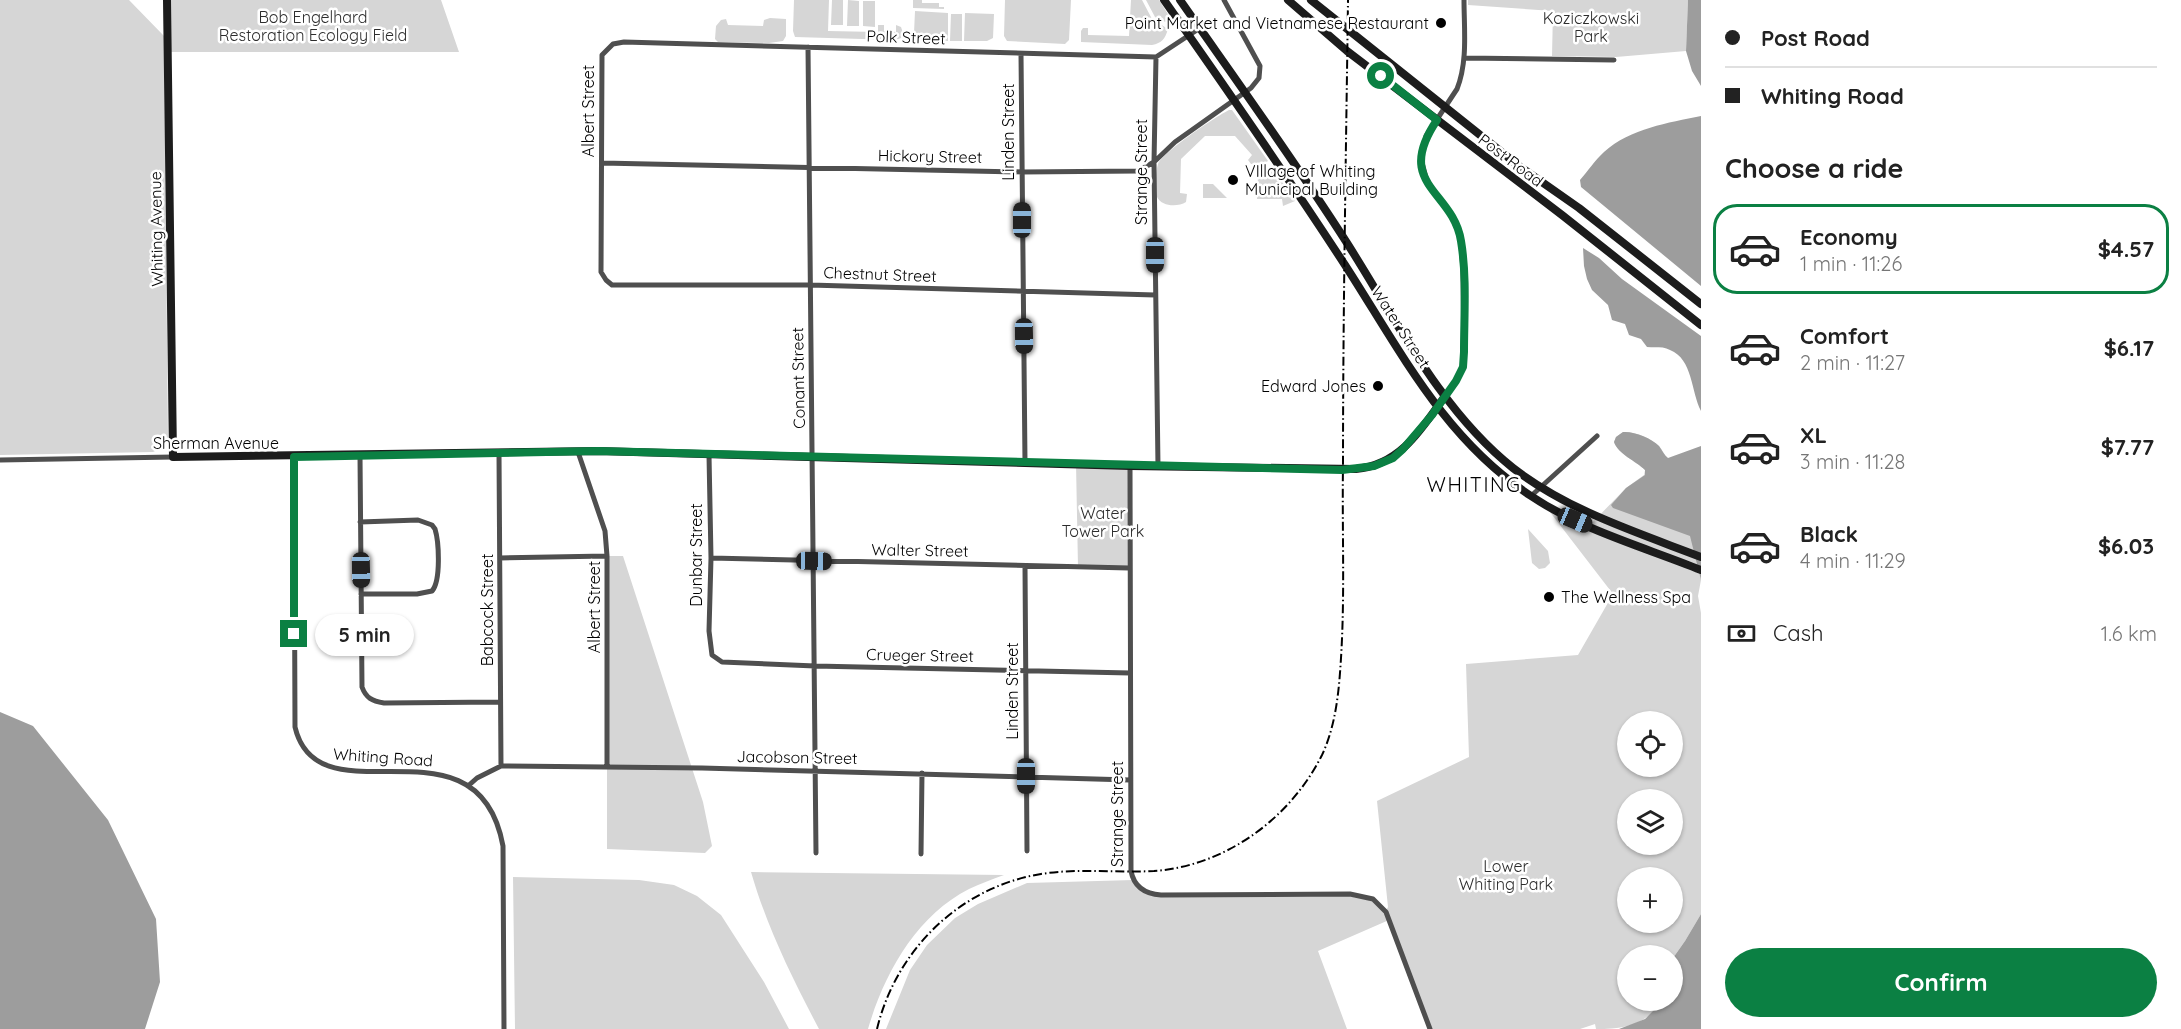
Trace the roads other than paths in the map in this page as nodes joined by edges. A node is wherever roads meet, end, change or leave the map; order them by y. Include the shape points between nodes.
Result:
1 (167, 0) edge
2 (1164, 0) edge
3 (1180, 0) edge
4 (1224, 0) edge
5 (1288, 0) edge
6 (1311, 0) edge
7 (1464, 0) edge
8 (1200, 28) junction
9 (1189, 36) junction
10 (808, 47) junction
11 (605, 50) joint
12 (1021, 54) junction
13 (1156, 57) junction
14 (1464, 58) junction
15 (1614, 60) dead end
16 (1245, 93) junction
17 (1234, 100) junction
18 (1445, 108) junction
19 (1437, 120) junction
20 (1154, 162) junction
21 (602, 163) junction
22 (810, 167) junction
23 (1022, 172) junction
24 (606, 280) joint
25 (810, 285) junction
26 (1023, 292) junction
27 (1155, 295) junction
28 (1701, 304) edge
29 (1701, 325) edge
30 (1445, 396) junction
31 (1437, 408) junction
32 (1597, 436) dead end
33 (578, 452) junction
34 (499, 453) junction
35 (360, 455) junction
36 (709, 455) junction
37 (173, 457) junction
38 (294, 457) junction
39 (813, 457) junction
40 (0, 460) edge
41 (1025, 462) junction
42 (1130, 466) junction
43 (1158, 466) junction
44 (1541, 488) junction
45 (1531, 496) junction
46 (360, 522) junction
47 (607, 556) junction
48 (1701, 557) edge
49 (500, 558) junction
50 (711, 558) junction
51 (814, 561) junction
52 (1025, 566) junction
53 (1130, 568) junction
54 (1697, 568) edge
55 (361, 594) junction
56 (712, 655) joint
57 (815, 666) junction
58 (1026, 670) junction
59 (1130, 673) junction
60 (500, 702) junction
61 (501, 766) junction
62 (608, 767) junction
63 (816, 771) junction
64 (922, 773) junction
65 (1026, 776) junction
66 (1130, 780) junction
67 (468, 786) junction
68 (1027, 851) dead end
69 (816, 852) dead end
70 (921, 855) dead end
71 (504, 1029) edge
72 (1430, 1029) edge

1 - 37 main road, Whiting Avenue
2 - 9 main road, Water Street
3 - 8 main road, Water Street
4 - 16 street via 1260,66 1258,81
5 - 19 main road, Post Road
6 - 18 main road, Post Road
7 - 14 street
8 - 9 street
8 - 16 main road, Water Street
9 - 13 street
9 - 17 main road, Water Street
10 - 11 street, Polk Street via 624,42
10 - 12 street, Polk Street
10 - 22 street, Conant Street
11 - 21 street, Albert Street via 601,63
12 - 13 street, Polk Street
12 - 23 street, Linden Street
13 - 20 street, Strange Street
14 - 15 street
14 - 18 street via 1461,80
16 - 17 street, Hickory Street
16 - 30 main road, Water Street
17 - 20 street, Hickory Street
17 - 31 main road, Water Street
18 - 19 street
18 - 28 main road, Post Road
19 - 29 main road, Post Road
19 - 30 street via 1424,142 1422,167 1428,185 1457,226 1463,269 1464,361
20 - 23 street, Hickory Street via 1138,171 1122,173
20 - 27 street, Strange Street
21 - 22 street, Hickory Street
21 - 24 street, Albert Street via 601,272
22 - 23 street, Hickory Street
22 - 25 street, Conant Street
23 - 26 street, Linden Street
24 - 25 street, Chestnut Street via 612,285
25 - 26 street, Chestnut Street
25 - 39 street, Conant Street
26 - 27 street, Chestnut Street
26 - 41 street, Linden Street
27 - 43 street, Strange Street
30 - 31 main road, Sherman Avenue
30 - 44 main road, Water Street via 1492,450
31 - 43 main road, Sherman Avenue via 1398,453 1365,468
31 - 45 main road, Water Street via 1484,459
32 - 44 street
33 - 34 main road, Sherman Avenue
33 - 36 main road, Sherman Avenue
33 - 47 street, Albert Street via 605,531
34 - 35 main road, Sherman Avenue
34 - 49 street, Babcock Street
35 - 38 main road, Sherman Avenue
35 - 46 street
36 - 39 main road, Sherman Avenue
36 - 50 street, Dunbar Street
37 - 38 main road, Sherman Avenue
37 - 40 street, Sherman Avenue
38 - 67 street, Whiting Road via 295,727 301,742 310,756 331,768 429,772
39 - 41 main road, Sherman Avenue
39 - 51 street, Conant Street
41 - 42 main road, Sherman Avenue
42 - 43 main road, Sherman Avenue
42 - 53 street, Strange Street
44 - 45 street
44 - 48 main road, Water Street via 1593,515
45 - 54 main road, Water Street via 1589,527
46 - 55 street
46 - 55 street via 425,522 435,529 437,539 437,581 432,591
47 - 49 street
47 - 62 street, Albert Street
49 - 60 street, Babcock Street
50 - 51 street, Walter Street
50 - 56 street, Dunbar Street
51 - 52 street, Walter Street
51 - 57 street, Conant Street
52 - 53 street, Walter Street
52 - 58 street, Linden Street
53 - 59 street, Strange Street
55 - 60 street via 362,687 369,699 384,703
56 - 57 street, Crueger Street via 722,662
57 - 58 street, Crueger Street
57 - 63 street, Conant Street
58 - 59 street, Crueger Street
58 - 65 street, Linden Street
59 - 66 street, Strange Street
60 - 61 street, Babcock Street
61 - 62 street, Jacobson Street
61 - 67 street, Jacobson Street
62 - 63 street, Jacobson Street
63 - 64 street, Jacobson Street
63 - 69 street, Conant Street
64 - 65 street, Jacobson Street
64 - 70 street
65 - 66 street, Jacobson Street
65 - 68 street, Linden Street
66 - 72 street, Strange Street via 1131,871 1139,887 1161,896 1350,894 1373,899 1386,912
67 - 71 street, Whiting Road via 493,815 503,846

